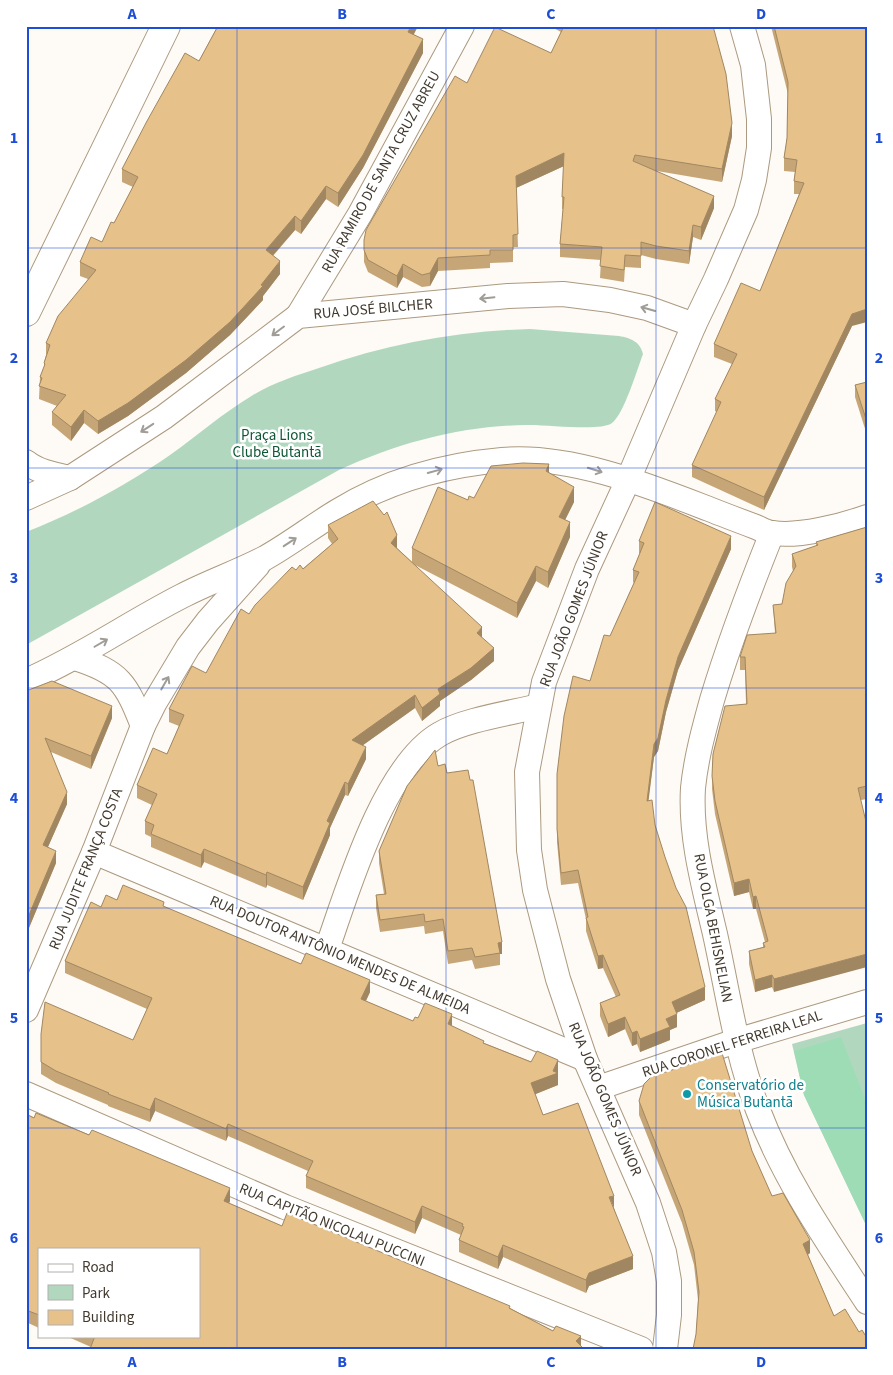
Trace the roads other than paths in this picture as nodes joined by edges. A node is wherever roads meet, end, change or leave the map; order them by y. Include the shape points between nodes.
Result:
1 (166, 26) edge
2 (462, 26) edge
3 (742, 26) edge
4 (26, 312) edge
5 (298, 316) junction
6 (694, 325) junction
7 (26, 462) edge
8 (70, 478) junction
9 (628, 480) junction
10 (26, 498) edge
11 (867, 517) edge
12 (772, 533) junction
13 (265, 558) junction
14 (74, 658) junction
15 (26, 682) edge
16 (539, 706) junction
17 (143, 726) junction
18 (94, 852) junction
19 (327, 950) junction
20 (867, 1002) edge
21 (26, 1010) edge
22 (736, 1041) junction
23 (584, 1058) junction
24 (598, 1088) junction
25 (26, 1094) edge
26 (867, 1302) edge
27 (641, 1349) edge
28 (666, 1349) edge

1 - 4 main road
2 - 5 street, RUA RAMIRO DE SANTA CRUZ ABREU via 360,214
3 - 6 street, RUA JOÃO GOMES JÚNIOR via 758,98 759,148 754,180 746,210
6 -> 5 street, RUA JOSÉ BILCHER via 648,308 563,294 508,296
5 -> 8 street, RUA JOSÉ BILCHER via 164,417
6 - 9 street, RUA JOÃO GOMES JÚNIOR
7 - 8 street
8 - 10 street, RUA JOSÉ BILCHER
9 - 12 street
13 -> 9 street via 378,489 454,467 504,460 537,460 582,466
9 - 16 street, RUA JOÃO GOMES JÚNIOR via 587,570 544,682
11 - 12 street via 816,530
12 - 22 street, RUA OLGA BEHISNELIAN via 724,661 700,744 693,788 698,852
14 -> 13 street via 182,596
17 -> 13 street, RUA JUDITE FRANÇA COSTA via 188,647
14 - 15 street
14 - 17 street via 118,678 132,698
16 - 19 street via 440,734 414,755 390,788 351,879
16 - 23 street, RUA JOÃO GOMES JÚNIOR via 527,772 529,850 535,890 558,979
17 - 18 street, RUA JUDITE FRANÇA COSTA
18 - 19 street, RUA DOUTOR ANTÔNIO MENDES DE ALMEIDA
18 - 21 street, RUA JUDITE FRANÇA COSTA
19 - 23 street, RUA DOUTOR ANTÔNIO MENDES DE ALMEIDA
20 - 22 street, RUA CORONEL FERREIRA LEAL
22 - 24 street, RUA CORONEL FERREIRA LEAL
22 - 26 street, RUA OLGA BEHISNELIAN via 757,1108 778,1158
23 - 24 street, RUA JOÃO GOMES JÚNIOR
24 - 28 street, RUA JOÃO GOMES JÚNIOR via 648,1203 664,1252 669,1281
25 - 27 street, RUA CAPITÃO NICOLAU PUCCINI via 285,1206

